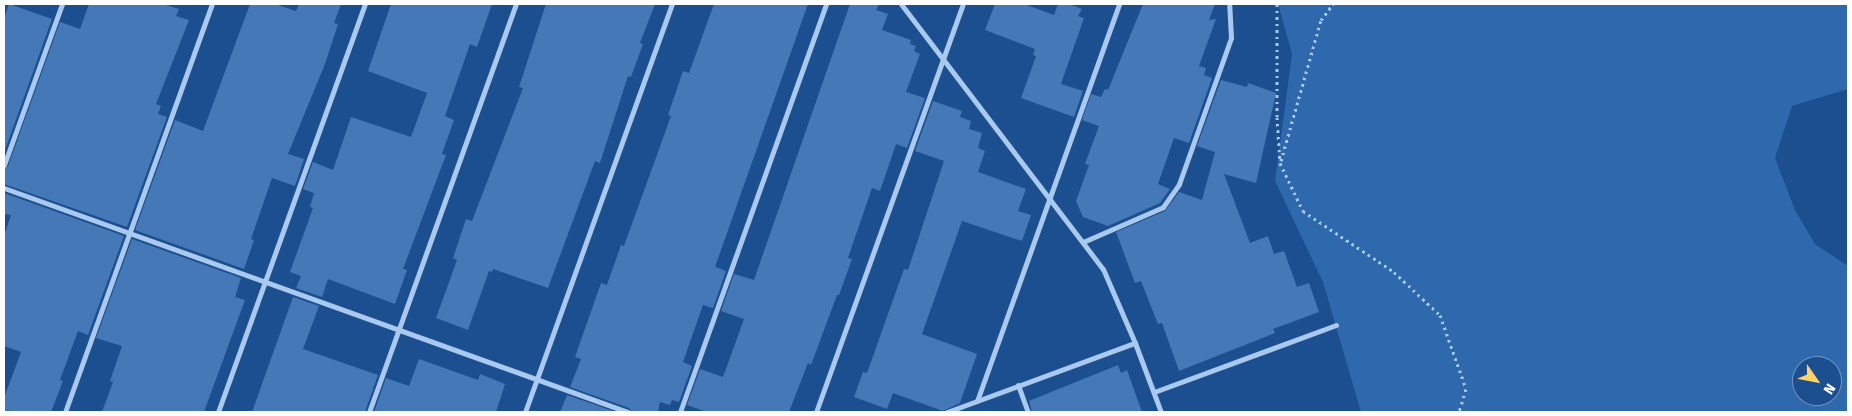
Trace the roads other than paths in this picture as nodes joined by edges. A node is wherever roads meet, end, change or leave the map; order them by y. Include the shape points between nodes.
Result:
1 (62, 4) edge
2 (212, 4) edge
3 (365, 4) edge
4 (516, 4) edge
5 (672, 4) edge
6 (826, 4) edge
7 (901, 4) edge
8 (963, 4) edge
9 (1118, 4) edge
10 (1229, 4) edge
11 (943, 59) junction
12 (4, 165) edge
13 (4, 188) edge
14 (1049, 196) junction
15 (130, 233) junction
16 (1083, 242) junction
17 (265, 282) junction
18 (1336, 325) dead end
19 (398, 330) junction
20 (1135, 343) junction
21 (536, 379) junction
22 (1018, 385) junction
23 (1154, 392) junction
24 (977, 401) junction
25 (65, 412) edge
26 (218, 412) edge
27 (369, 412) edge
28 (525, 412) edge
29 (628, 412) edge
30 (680, 412) edge
31 (816, 412) edge
32 (947, 412) edge
33 (1028, 412) edge
34 (1161, 412) edge

1 - 12 street
2 - 15 street
3 - 17 street
4 - 19 street
5 - 21 street
6 - 30 street
7 - 11 street
8 - 11 street
9 - 14 street
10 - 16 street via 1231,38 1179,184 1164,207
11 - 14 street
11 - 31 street
13 - 15 street
14 - 16 street
14 - 24 street
15 - 17 street
15 - 25 street
16 - 20 street via 1103,269
17 - 19 street
17 - 26 street
18 - 23 street
19 - 21 street
19 - 27 street
20 - 22 street
20 - 23 street
21 - 28 street
21 - 29 street
22 - 24 street
22 - 33 street
23 - 34 street
24 - 32 street

